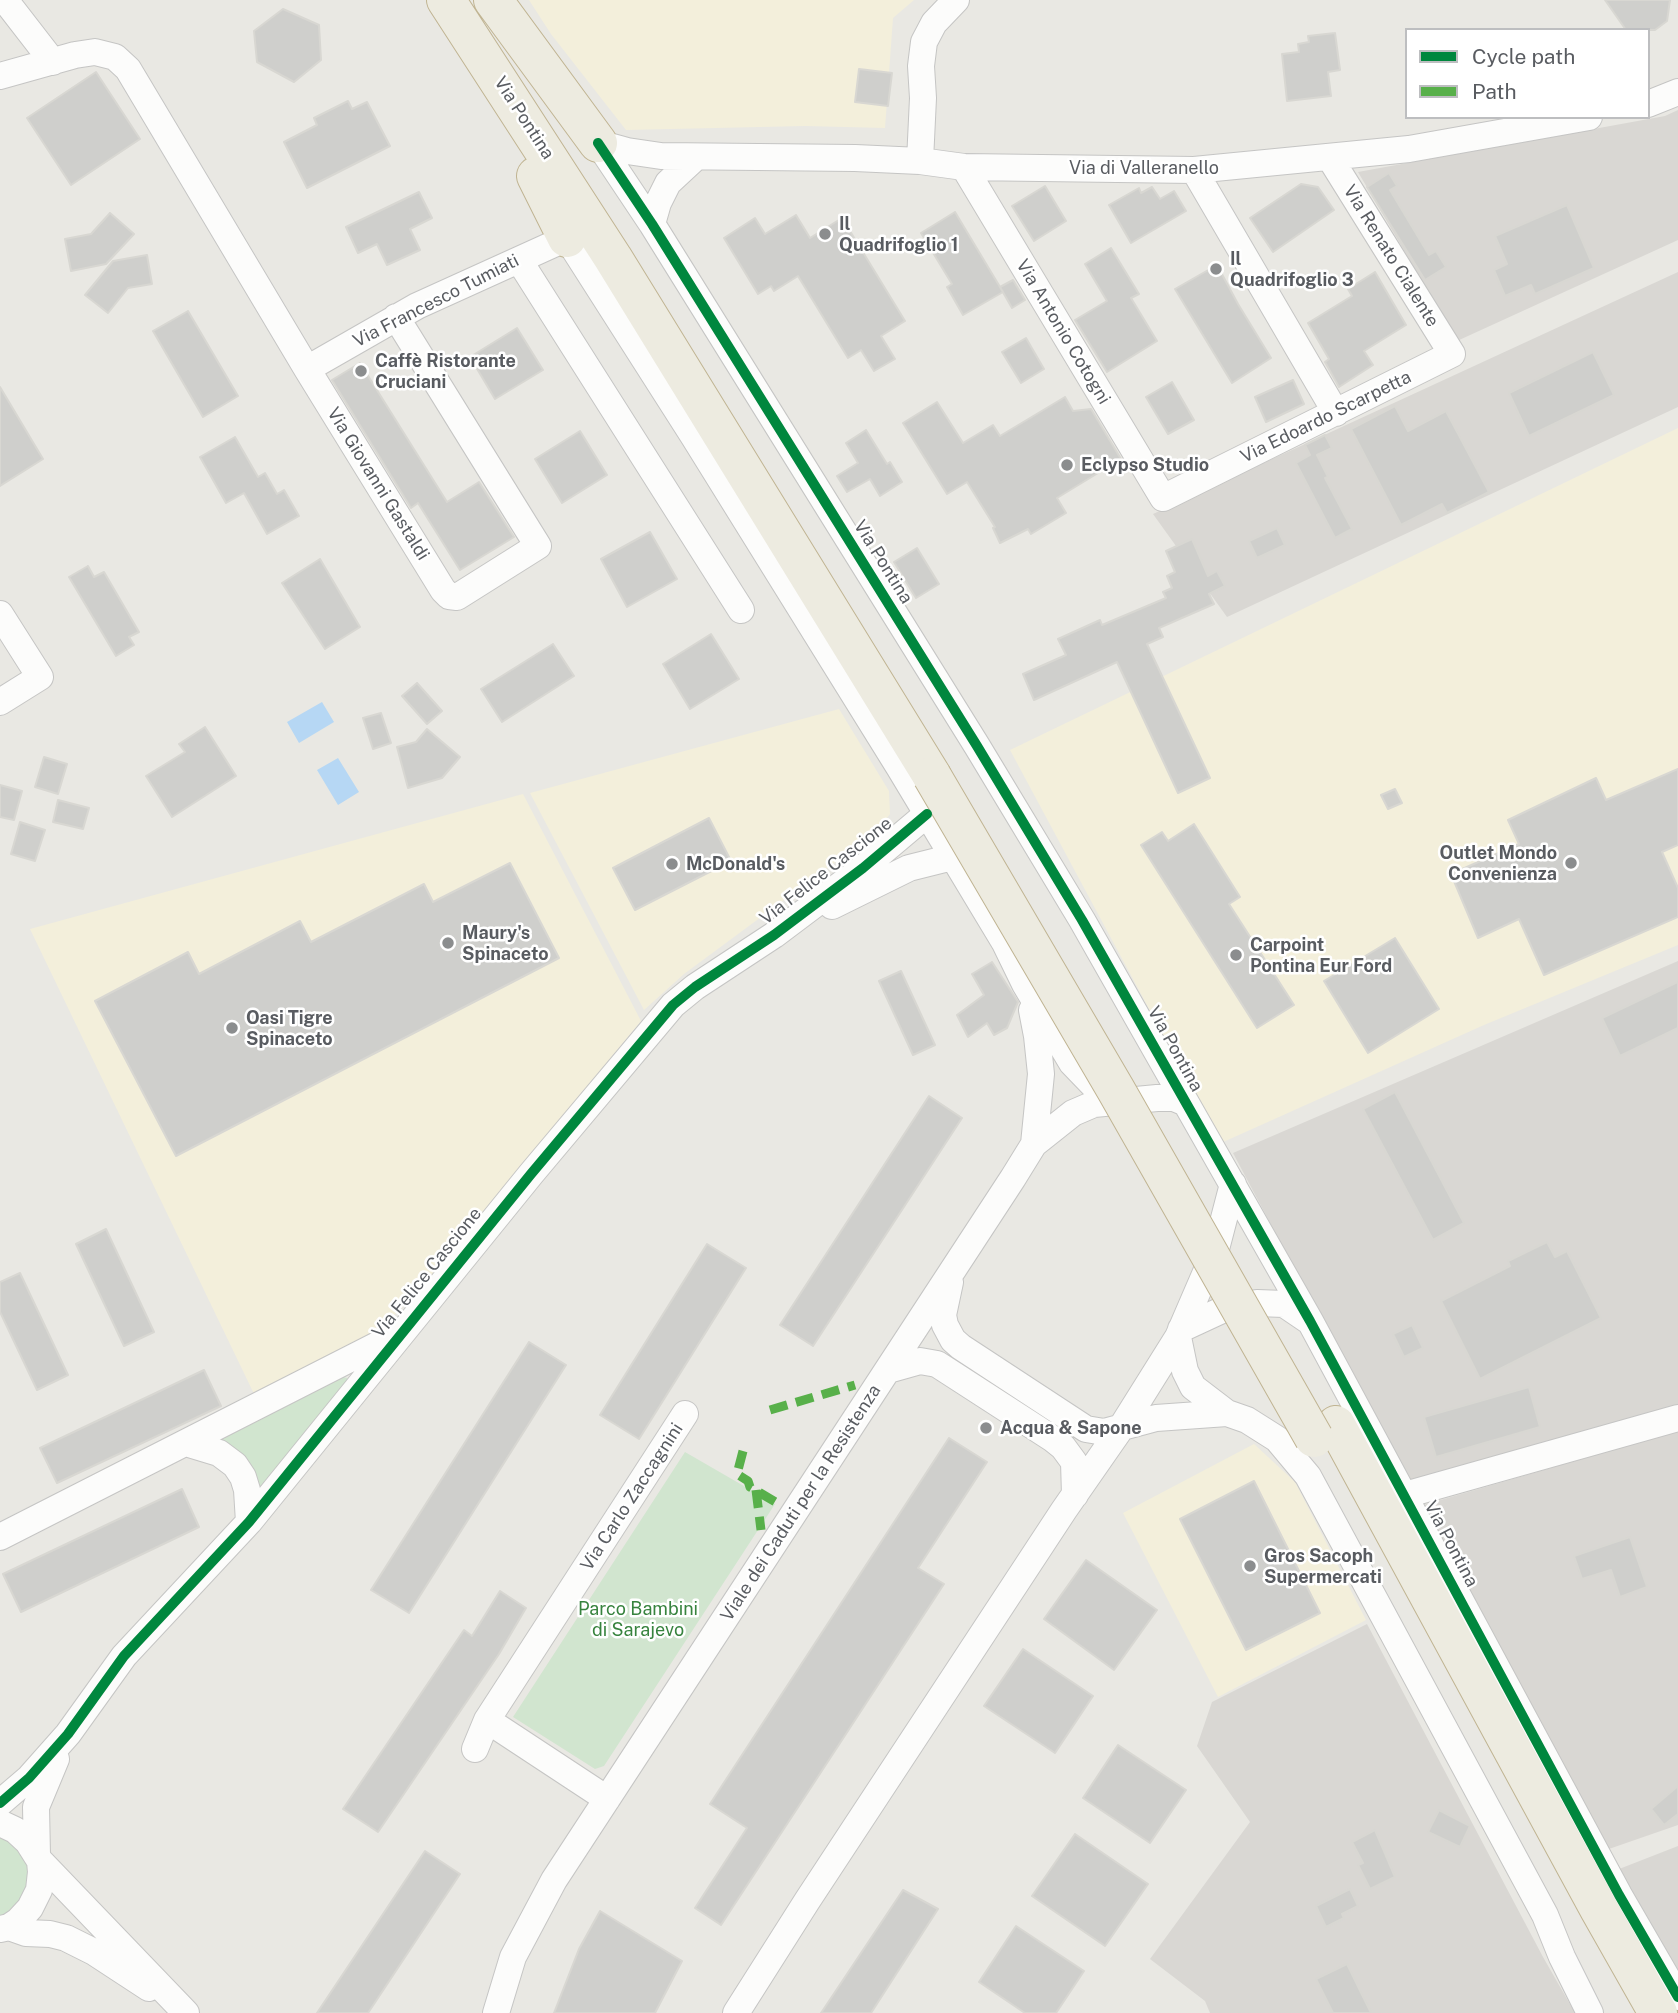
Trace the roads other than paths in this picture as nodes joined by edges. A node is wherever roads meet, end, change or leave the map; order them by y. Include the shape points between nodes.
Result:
1 (5, 0) edge
2 (438, 0) edge
3 (446, 0) edge
4 (475, 0) edge
5 (493, 0) edge
6 (956, 0) edge
7 (53, 62) junction
8 (0, 76) edge
9 (1678, 92) edge
10 (1650, 103) edge
11 (1578, 119) edge
12 (598, 143) junction
13 (696, 157) junction
14 (1330, 158) junction
15 (920, 161) junction
16 (964, 167) junction
17 (1194, 170) junction
18 (652, 224) junction
19 (567, 238) junction
20 (519, 260) junction
21 (396, 317) junction
22 (1452, 354) joint
23 (307, 369) junction
24 (1336, 412) junction
25 (1163, 498) joint
26 (741, 610) dead end
27 (0, 614) edge
28 (0, 702) edge
29 (944, 771) junction
30 (927, 814) junction
31 (953, 857) junction
32 (774, 935) junction
33 (1025, 984) junction
34 (1161, 1060) junction
35 (1130, 1100) junction
36 (1186, 1103) junction
37 (1034, 1143) junction
38 (1233, 1185) junction
39 (955, 1267) junction
40 (1310, 1321) junction
41 (402, 1332) junction
42 (1179, 1333) junction
43 (888, 1370) junction
44 (1227, 1413) junction
45 (685, 1414) dead end
46 (1678, 1418) edge
47 (1121, 1428) junction
48 (186, 1443) junction
49 (1075, 1494) junction
50 (1405, 1495) junction
51 (249, 1522) junction
52 (0, 1537) edge
53 (487, 1720) junction
54 (68, 1734) junction
55 (475, 1749) dead end
56 (607, 1799) junction
57 (0, 1803) edge
58 (0, 1823) edge
59 (39, 1858) junction
60 (4, 1928) edge
61 (1678, 1997) edge
62 (183, 2010) edge
63 (1626, 2012) edge
64 (496, 2013) edge
65 (736, 2013) edge

1 - 7 street
2 - 19 highway
3 - 29 highway, Via Pontina
4 - 29 highway, Via Pontina via 628,235
5 - 12 highway
6 - 15 street via 934,23 924,43
7 - 8 street
7 - 23 street, Via Giovanni Gastaldi via 87,52 110,55 128,69
9 - 10 street
11 - 14 street, Via di Valleranello
12 - 13 street, Via di Valleranello via 650,155
12 - 18 street, Via Pontina
13 - 15 street, Via di Valleranello
13 - 18 street via 668,183
14 - 17 street, Via di Valleranello
14 - 22 street, Via Renato Cialente
15 - 16 street, Via di Valleranello
16 - 17 street, Via di Valleranello
16 - 25 street, Via Antonio Cotogni
17 - 24 street
18 - 34 street, Via Pontina via 977,746
19 - 20 street, Via Francesco Tumiati
19 - 30 street
20 - 21 street, Via Francesco Tumiati
20 - 26 street
21 - 23 street, Via Francesco Tumiati
21 - 23 street, Via Giovanni Gastaldi via 538,546 460,596 449,596 443,590
22 - 24 street, Via Edoardo Scarpetta
24 - 25 street, Via Edoardo Scarpetta
27 - 28 street via 40,677
29 - 63 highway, Via Pontina, bridge via 1116,1090 1325,1432
30 - 31 street
30 - 32 street, Via Felice Cascione
31 - 32 street, Via Felice Cascione via 903,870
31 - 33 street
32 - 41 street, Via Felice Cascione via 673,1005
33 - 35 street via 1077,1070 1098,1090
33 - 37 street via 1041,1074
34 - 35 street via 1157,1084
34 - 36 street, Via Pontina
35 - 36 street, Via Pontina via 1167,1098
35 - 37 street, Via Pontina via 1078,1110
36 - 38 street, Via Pontina
37 - 39 street, Viale dei Caduti per la Resistenza
38 - 40 street, Via Pontina
38 - 42 street via 1216,1250
39 - 43 street, Viale dei Caduti per la Resistenza
39 - 47 street, Via Pontina via 943,1315 949,1334 961,1347 1086,1429 1104,1432
40 - 42 street via 1284,1304 1257,1303 1222,1310
40 - 50 street, Via Pontina
41 - 48 street
41 - 51 street, Via Felice Cascione
42 - 44 street, Via Pontina via 1189,1380
42 - 47 street
43 - 49 street via 920,1361 937,1364 1053,1439 1074,1462
43 - 56 street, Viale dei Caduti per la Resistenza
44 - 47 street, Via Pontina via 1168,1416
44 - 63 street, Via Pontina via 1277,1439 1308,1476 1545,1915 1562,1957
45 - 53 street, Via Carlo Zaccagnini
46 - 50 street, Via Pontina
47 - 49 street
48 - 51 street via 219,1452 235,1465 247,1490
48 - 52 street
49 - 65 street
50 - 61 street, Via Pontina
51 - 54 street, Via Felice Cascione via 124,1656
53 - 55 street, Via Carlo Zaccagnini
53 - 56 street
54 - 57 street, Via Felice Cascione
54 - 59 street, Via Felice Cascione via 36,1807
56 - 64 street, Viale dei Caduti per la Resistenza via 530,1922 513,1957
58 - 59 street via 21,1835
59 - 60 street, Via Felice Cascione via 41,1881 34,1900 25,1914
59 - 62 street
60 - 62 street via 58,1935 78,1943

